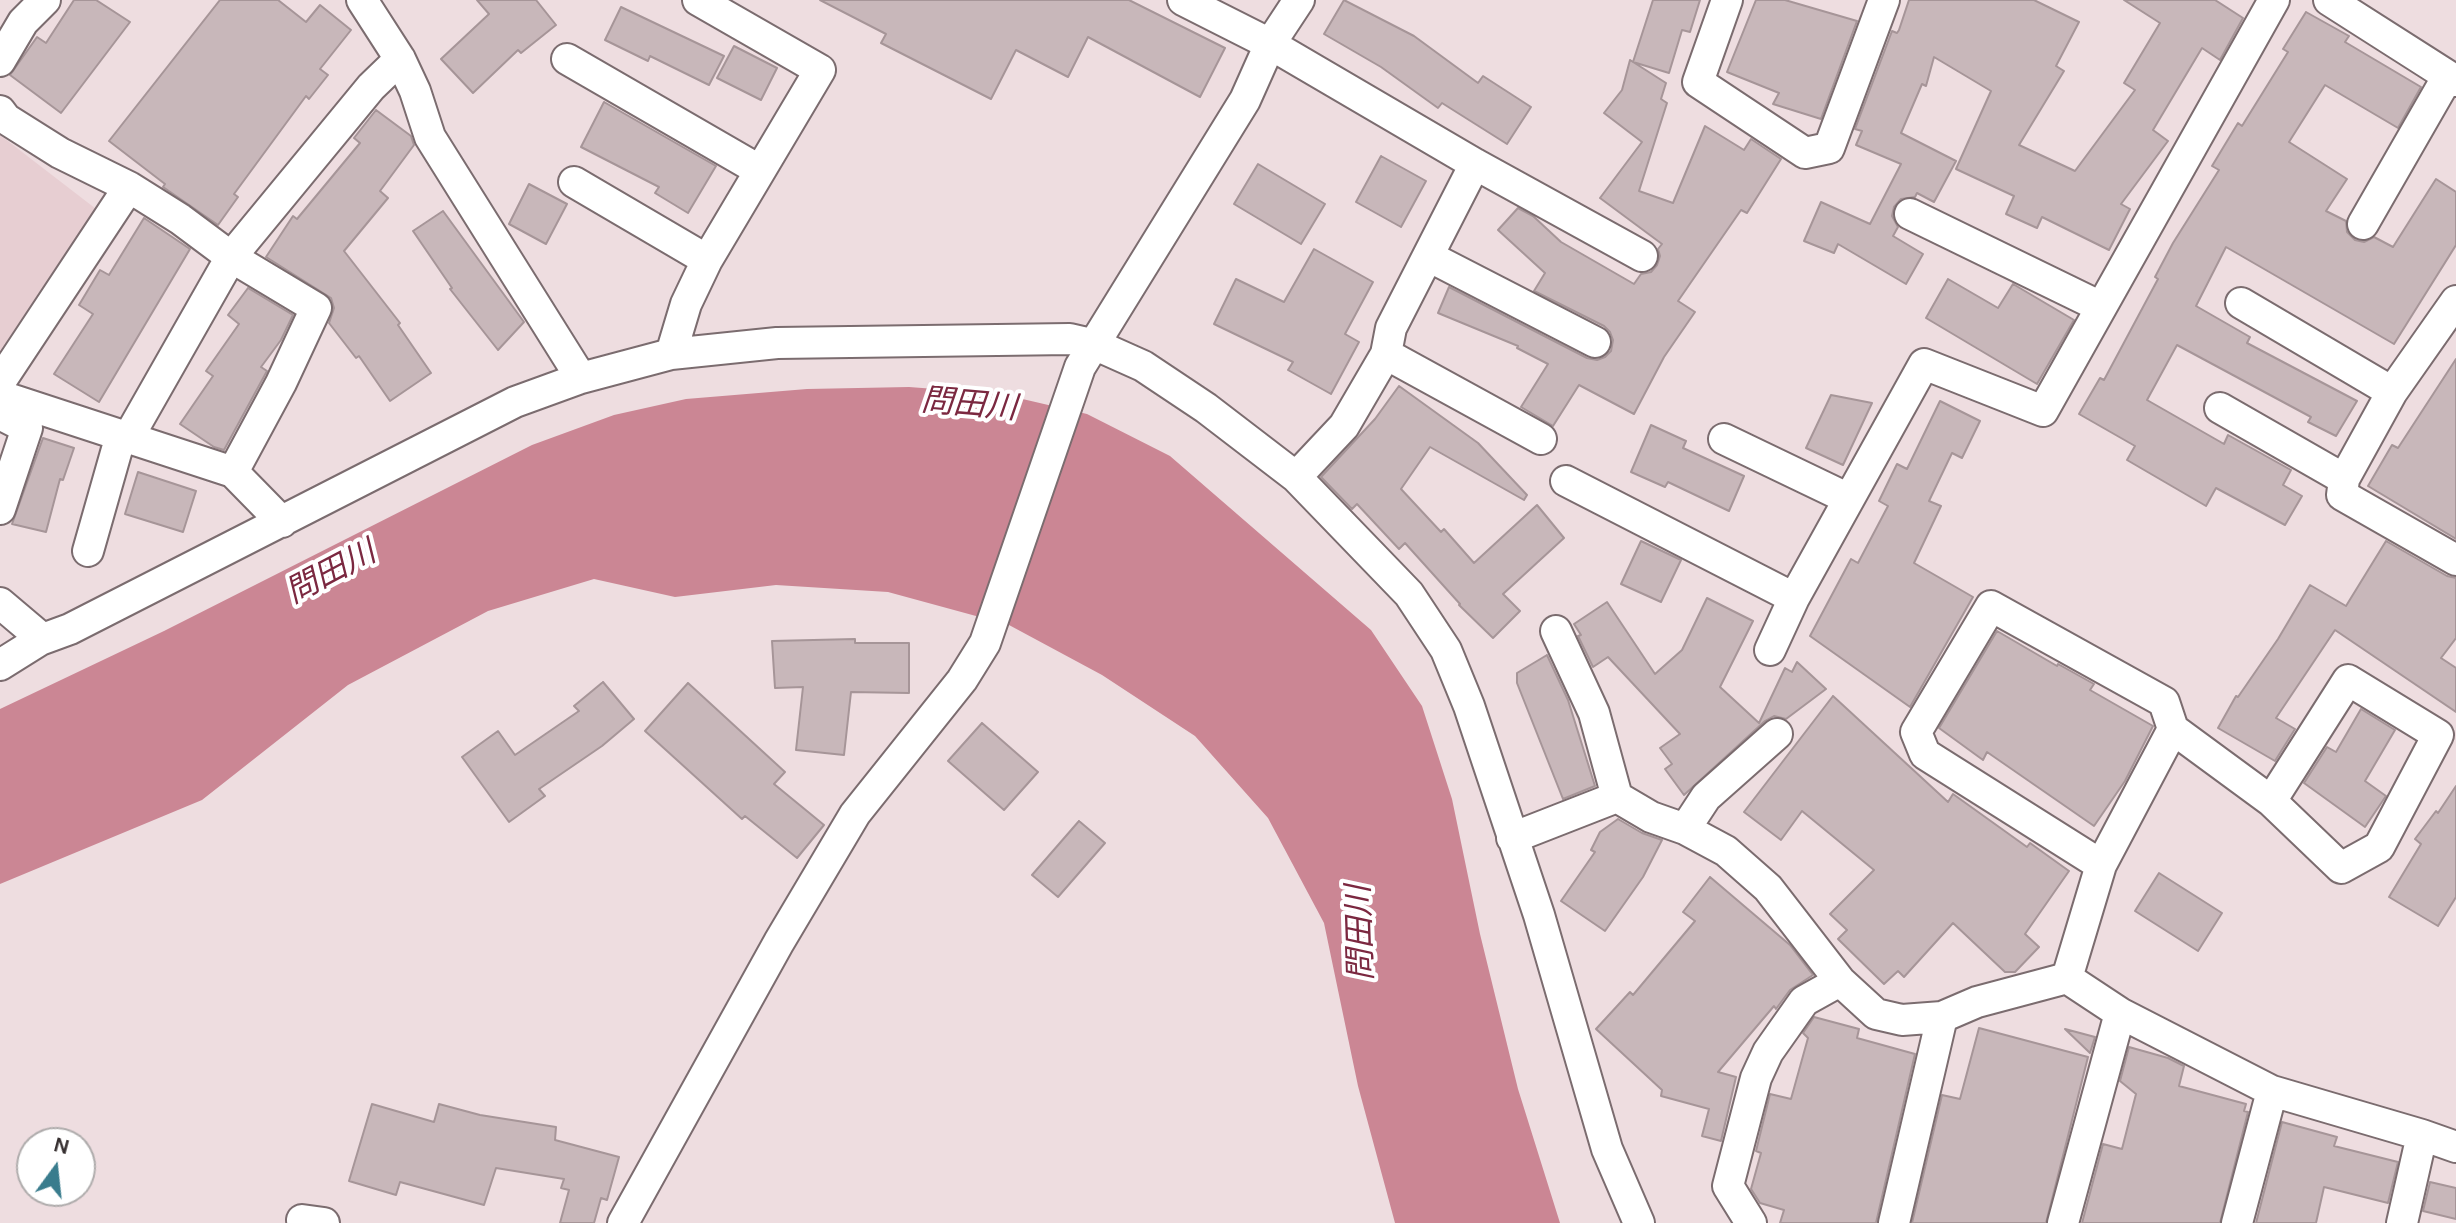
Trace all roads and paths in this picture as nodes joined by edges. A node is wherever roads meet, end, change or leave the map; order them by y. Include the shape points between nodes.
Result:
1 (45, 0) edge
2 (362, 0) edge
3 (698, 0) edge
4 (1183, 0) edge
5 (1299, 0) edge
6 (1727, 0) edge
7 (1884, 0) edge
8 (2274, 0) edge
9 (2346, 4) edge
10 (1270, 44) junction
11 (400, 59) junction
12 (567, 59) dead end
13 (0, 61) edge
14 (2452, 78) edge
15 (0, 111) edge
16 (1475, 164) junction
17 (759, 170) junction
18 (574, 182) dead end
19 (129, 187) junction
20 (1910, 214) dead end
21 (2363, 224) dead end
22 (1428, 256) junction
23 (1642, 256) dead end
24 (231, 257) junction
25 (707, 260) junction
26 (2456, 301) edge
27 (2241, 303) dead end
28 (2101, 307) junction
29 (1595, 342) dead end
30 (671, 354) junction
31 (1386, 354) junction
32 (1088, 356) junction
33 (581, 378) junction
34 (2392, 392) junction
35 (3, 398) edge
36 (2220, 408) dead end
37 (124, 436) junction
38 (1541, 439) dead end
39 (1724, 439) dead end
40 (233, 472) junction
41 (1296, 477) junction
42 (2344, 479) junction
43 (1566, 481) dead end
44 (1849, 499) junction
45 (0, 509) edge
46 (282, 522) junction
47 (88, 551) dead end
48 (2456, 560) edge
49 (1794, 598) junction
50 (0, 603) edge
51 (1556, 631) dead end
52 (40, 640) junction
53 (1770, 650) dead end
54 (0, 665) edge
55 (2173, 729) junction
56 (1777, 734) dead end
57 (1617, 797) junction
58 (2271, 801) junction
59 (1685, 829) junction
60 (1512, 838) junction
61 (2101, 865) junction
62 (2067, 978) junction
63 (1840, 981) junction
64 (2120, 1013) junction
65 (1942, 1017) junction
66 (2272, 1091) junction
67 (2422, 1135) junction
68 (2456, 1147) edge
69 (623, 1223) edge
70 (1639, 1223) edge
71 (1751, 1223) edge
72 (1894, 1223) edge
73 (2063, 1223) edge
74 (2237, 1223) edge
75 (2402, 1223) edge

1 - 13 street via 23,22
2 - 11 street
3 - 17 street via 820,70
4 - 10 street
5 - 10 street
6 - 7 street via 1698,82 1805,153 1829,148
8 - 28 street
9 - 14 street
10 - 16 street
10 - 32 street via 1245,100
11 - 24 street
11 - 33 street via 430,137
12 - 17 street
14 - 21 street
15 - 19 street via 60,153
16 - 22 street
16 - 23 street
17 - 25 street
18 - 25 street
19 - 24 street
19 - 35 street
20 - 28 street
22 - 29 street
22 - 31 street via 1391,328
24 - 37 street
24 - 40 street via 316,308
25 - 30 street
26 - 34 street
27 - 34 street
28 - 44 street via 2043,411 1924,364
30 - 32 street via 777,343 1070,339
30 - 33 street
31 - 38 street
31 - 41 street via 1344,426
32 - 41 street via 1143,366
32 - 69 street via 985,643 962,680 855,814
33 - 46 street via 515,402
34 - 42 street
35 - 37 street
35 - 45 street via 27,428
36 - 42 street
37 - 40 street
37 - 47 street
39 - 44 street
40 - 46 street
41 - 60 street via 1409,594 1446,650
42 - 48 street via 2342,495
43 - 49 street
44 - 49 street
46 - 52 street
49 - 53 street
50 - 52 street
51 - 57 street via 1594,713
52 - 54 street
55 - 58 street
55 - 61 street
55 - 61 street via 2164,702 1991,606 1916,732 1925,754
56 - 59 street via 1706,797
57 - 59 street
57 - 60 street
58 - 58 street via 2341,868 2379,847 2438,735 2348,680
59 - 63 street via 1726,851 1768,888
60 - 70 street via 1607,1149
61 - 62 street
62 - 64 street
62 - 65 street
63 - 65 street via 1876,1014 1902,1020
63 - 71 street via 1804,1001 1756,1078 1728,1186
64 - 66 street
64 - 73 street
65 - 72 street
66 - 67 street
66 - 74 street
67 - 68 street
67 - 75 street

